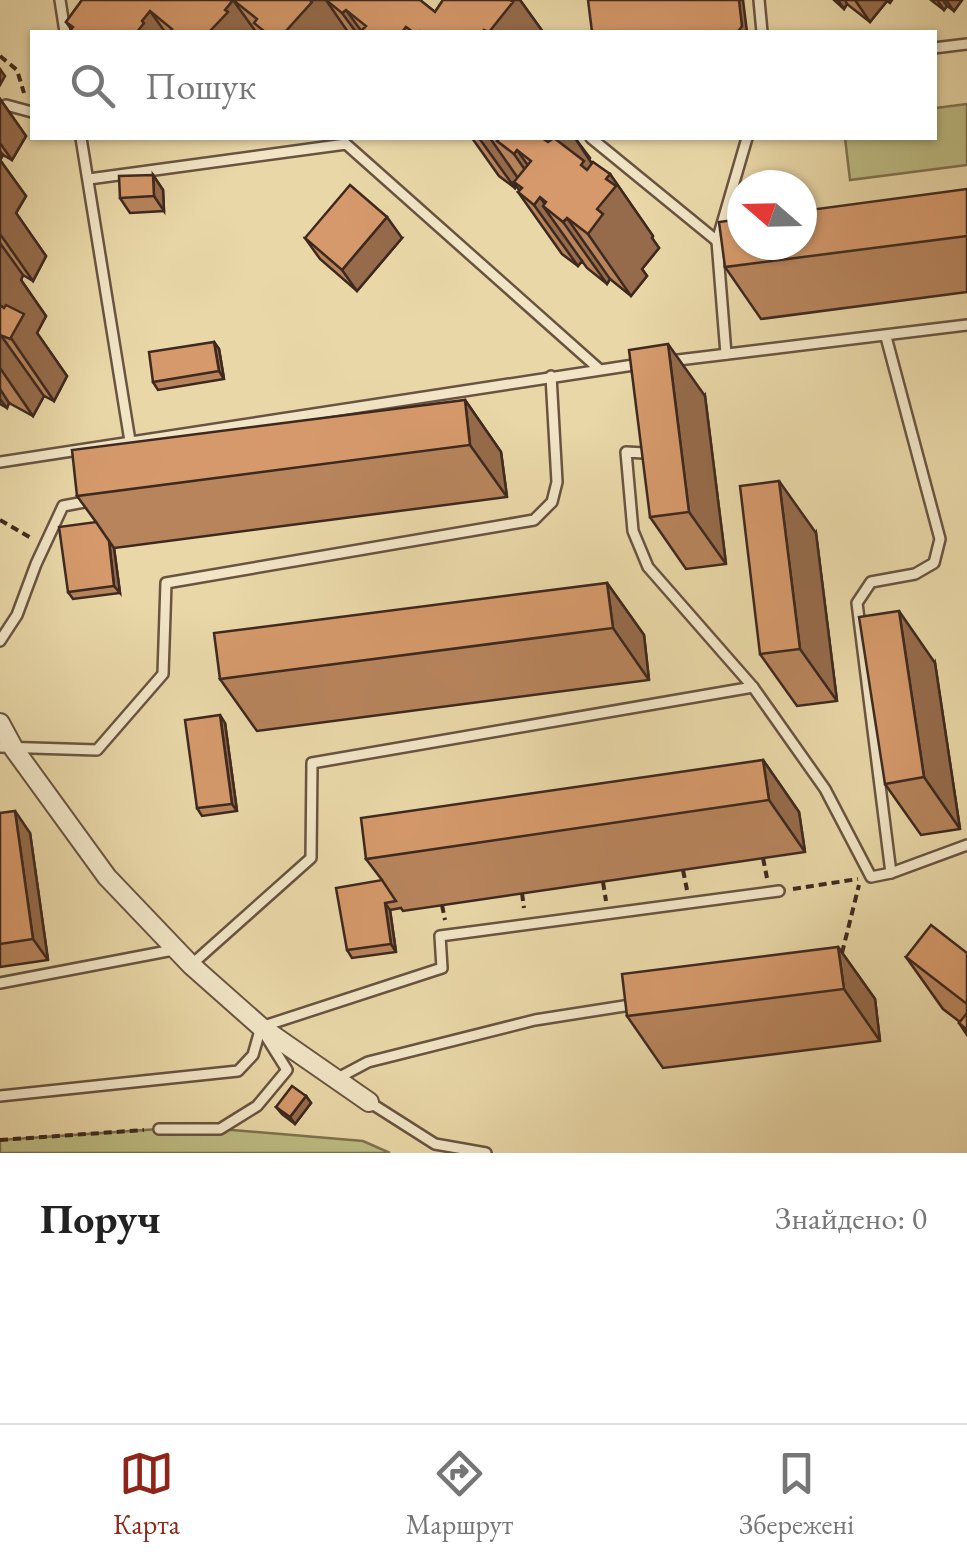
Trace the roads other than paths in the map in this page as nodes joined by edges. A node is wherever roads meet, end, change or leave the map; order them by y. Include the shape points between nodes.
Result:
1 (60, 0) edge
2 (759, 0) edge
3 (64, 30) edge
4 (762, 30) edge
5 (967, 44) edge
6 (937, 48) edge
7 (6, 105) dead end
8 (30, 111) edge
9 (81, 140) edge
10 (593, 140) edge
11 (745, 140) edge
12 (348, 141) edge
13 (89, 180) junction
14 (717, 241) junction
15 (967, 324) edge
16 (886, 337) junction
17 (726, 354) junction
18 (599, 369) junction
19 (551, 376) junction
20 (130, 441) junction
21 (644, 453) edge
22 (0, 462) edge
23 (96, 500) edge
24 (0, 641) edge
25 (754, 688) junction
26 (0, 723) edge
27 (5, 750) edge
28 (967, 844) edge
29 (892, 873) junction
30 (778, 892) road end
31 (176, 949) junction
32 (191, 965) junction
33 (0, 983) edge
34 (650, 1002) edge
35 (261, 1027) junction
36 (336, 1079) junction
37 (0, 1096) edge
38 (369, 1102) joint
39 (159, 1129) road end
40 (435, 1144) junction
41 (444, 1153) edge
42 (486, 1153) edge

1 - 3 lane
2 - 4 lane
5 - 6 lane
7 - 8 lane
9 - 13 lane
10 - 14 lane
11 - 14 lane
12 - 13 lane
12 - 18 lane
13 - 20 lane
14 - 17 lane
15 - 16 lane
16 - 17 lane
16 - 29 lane via 940,538 934,562 915,574 871,582 857,603
17 - 18 lane
18 - 19 lane
19 - 20 lane
19 - 27 lane via 557,482 552,502 534,520 166,583 163,674 97,750
20 - 22 lane
21 - 25 lane via 626,452 633,530 648,567
23 - 24 lane via 63,506
25 - 29 lane via 825,789 866,878
25 - 32 lane via 312,763 311,858
26 - 27 street
27 - 31 street via 107,877
28 - 29 lane
30 - 35 lane via 440,936 442,968
31 - 32 street
31 - 33 lane
32 - 35 street
34 - 36 lane via 535,1020 368,1062
35 - 36 street
35 - 37 lane via 253,1055 238,1071
35 - 39 lane via 287,1070 257,1106 220,1129
36 - 38 street
38 - 40 lane
40 - 41 lane
40 - 42 lane

